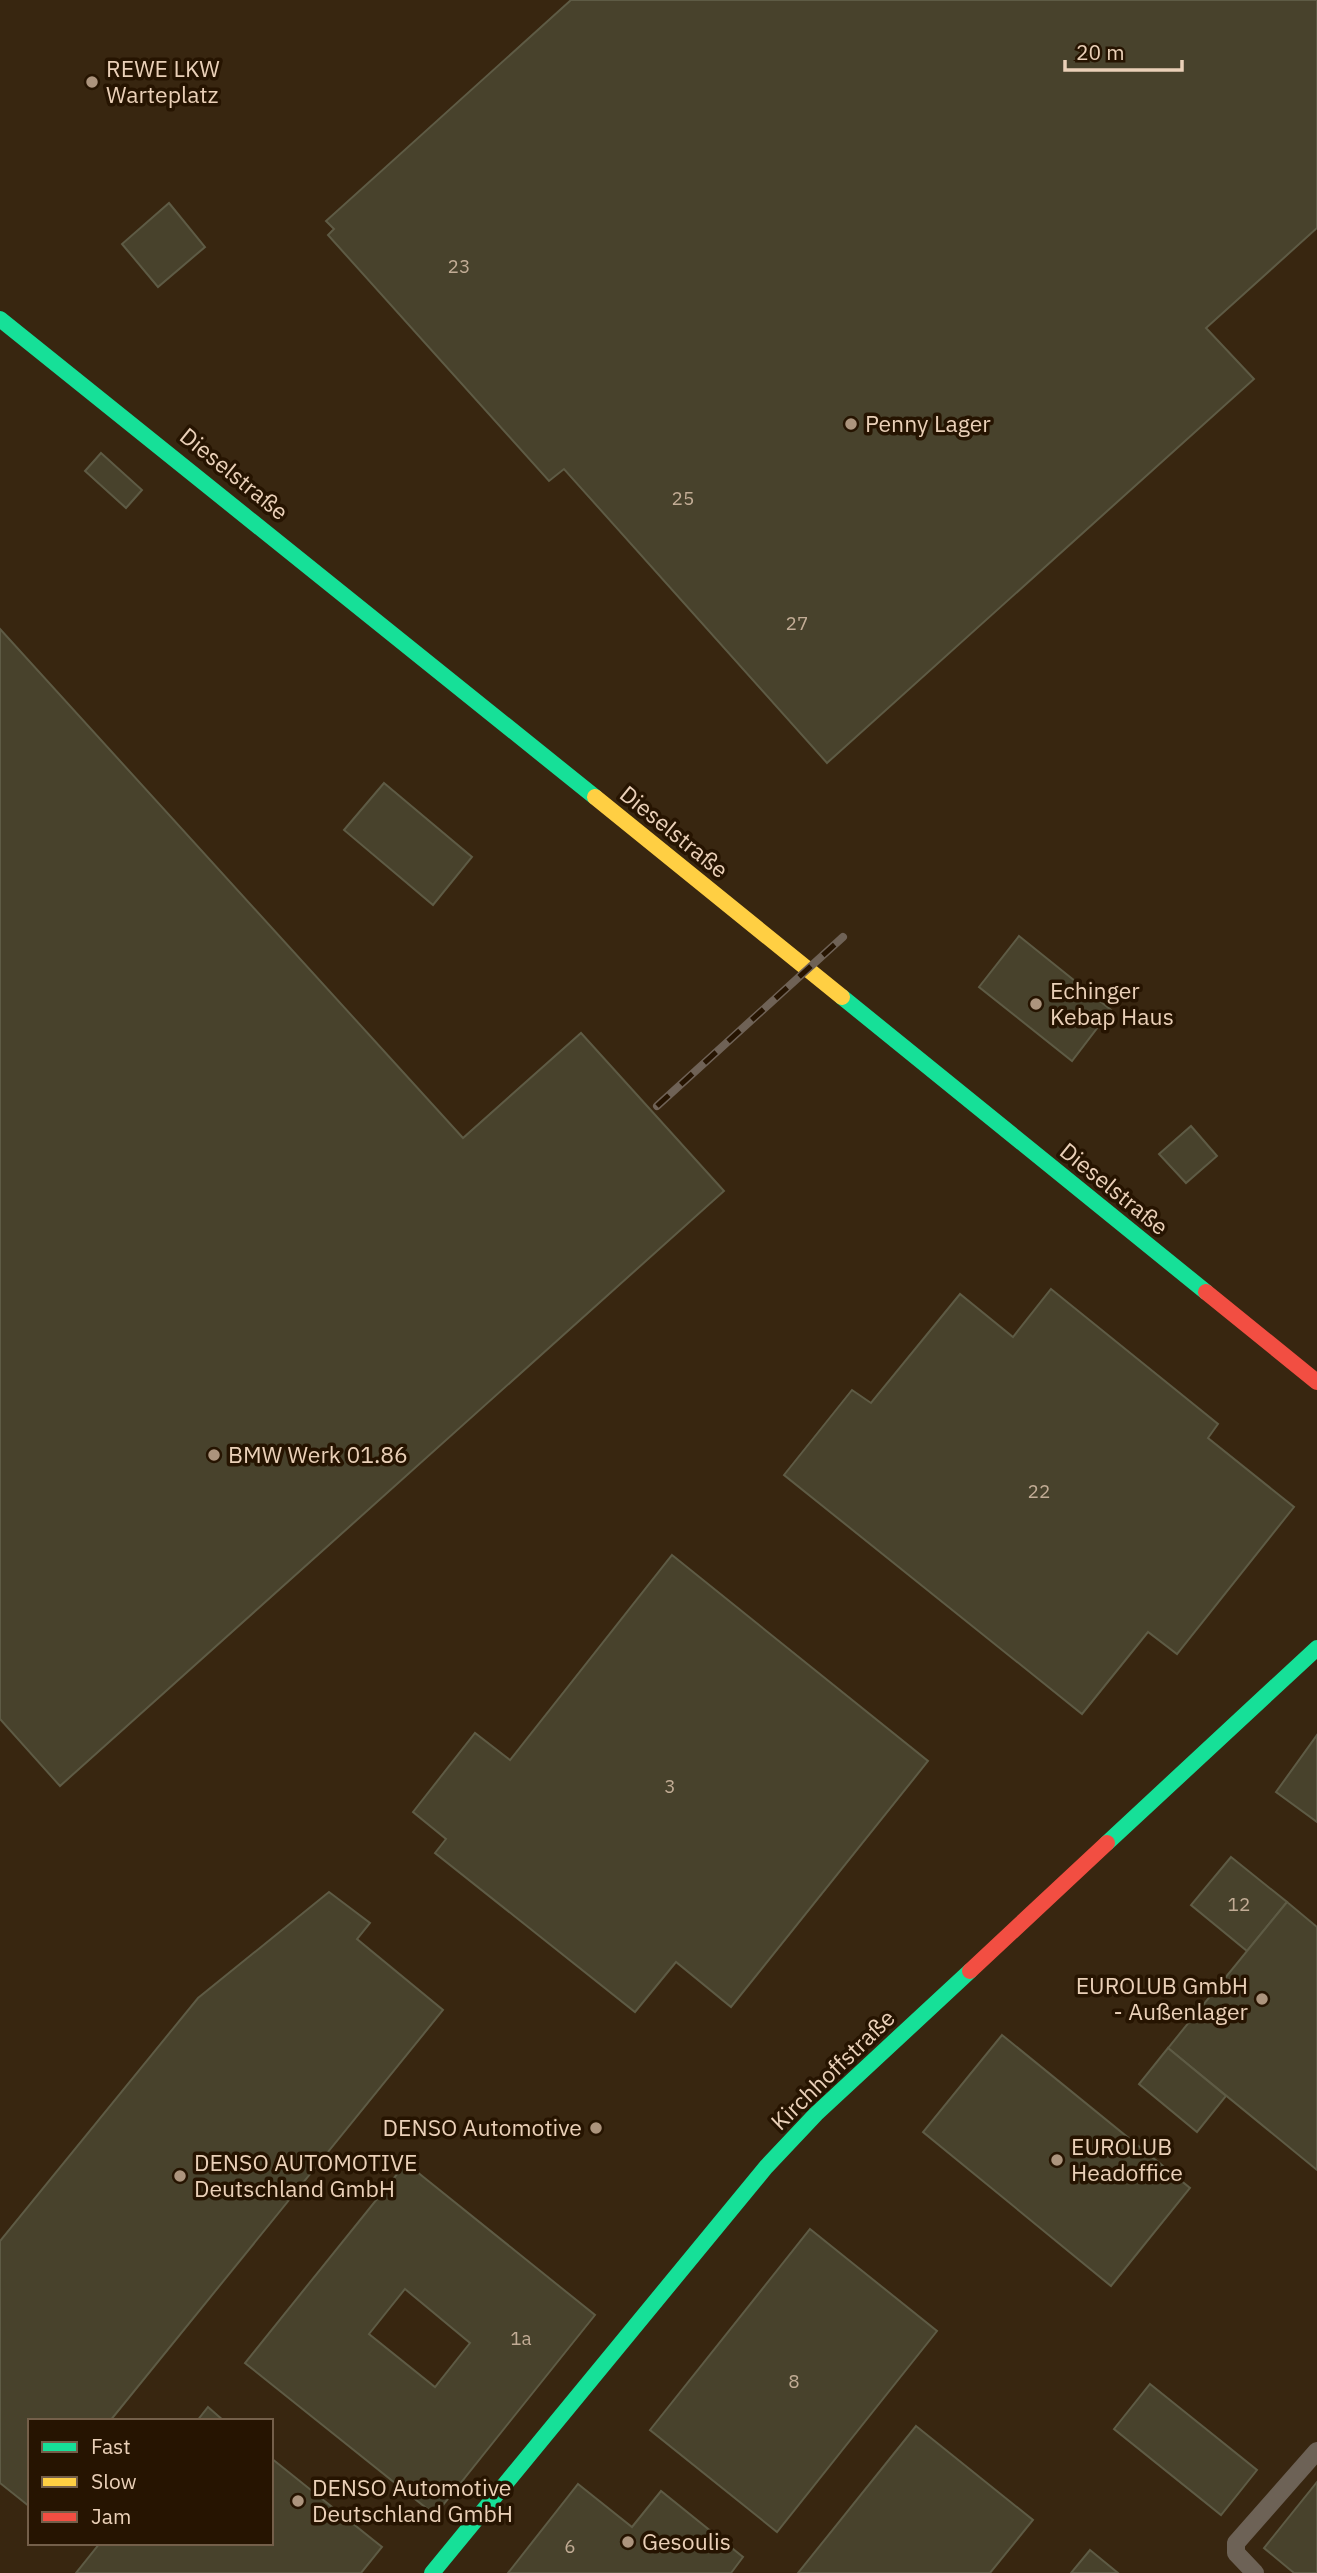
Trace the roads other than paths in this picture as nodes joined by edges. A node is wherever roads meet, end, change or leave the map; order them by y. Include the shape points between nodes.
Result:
1 (0, 319) edge
2 (1317, 1382) edge
3 (1317, 1648) edge
4 (1317, 2451) edge
5 (432, 2573) edge
6 (1255, 2573) edge

1 - 2 street, Dieselstraße via 168,450
3 - 5 street, Kirchhoffstraße via 817,2114 766,2167
4 - 6 lane via 1236,2543 1236,2553

